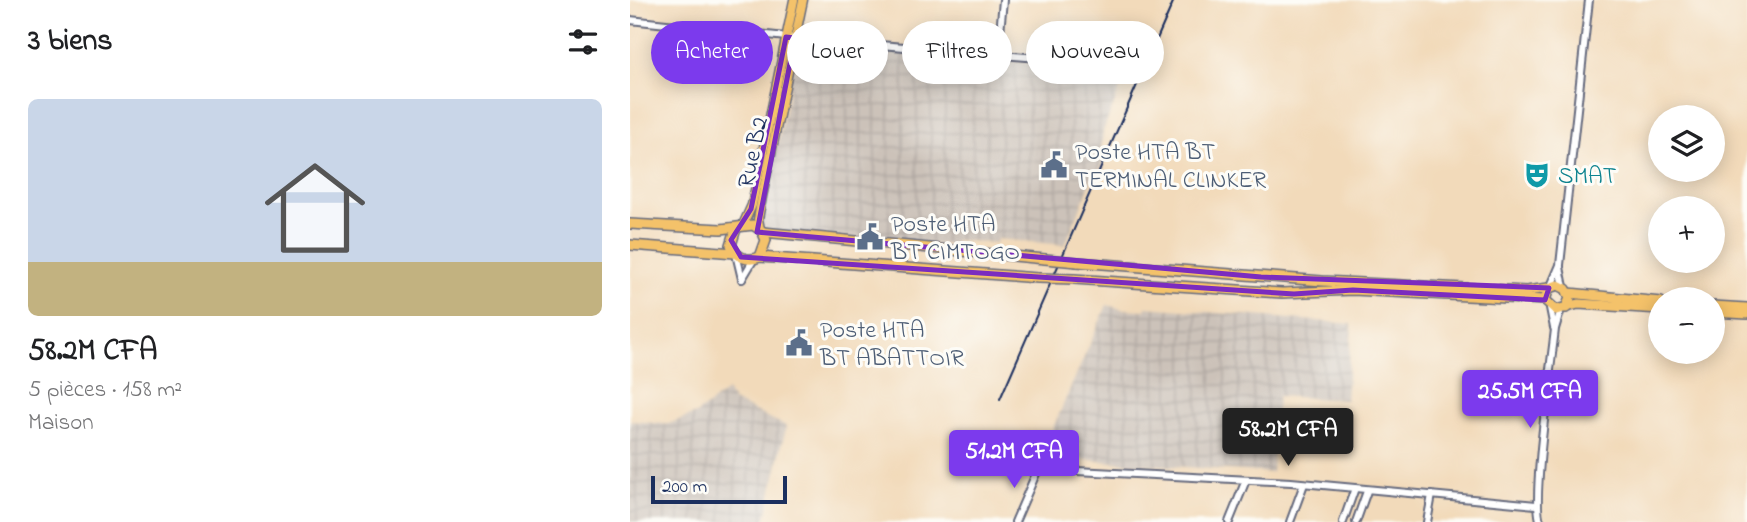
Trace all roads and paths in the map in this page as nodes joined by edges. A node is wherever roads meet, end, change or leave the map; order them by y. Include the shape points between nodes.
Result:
1 (794, 0) edge
2 (803, 0) edge
3 (1003, 0) edge
4 (1589, 0) edge
5 (630, 20) edge
6 (792, 21) edge
7 (796, 21) edge
8 (1001, 21) edge
9 (787, 38) edge
10 (787, 55) edge
11 (787, 60) edge
12 (630, 224) edge
13 (739, 227) junction
14 (762, 231) junction
15 (630, 245) edge
16 (736, 254) junction
17 (757, 258) junction
18 (1560, 265) junction
19 (1550, 287) junction
20 (1567, 290) junction
21 (1648, 300) edge
22 (1547, 304) junction
23 (1725, 307) edge
24 (1648, 308) edge
25 (1747, 308) edge
26 (1564, 309) junction
27 (1725, 313) edge
28 (1747, 314) edge
29 (1555, 330) junction
30 (1245, 480) junction
31 (1304, 484) junction
32 (1354, 488) junction
33 (1367, 491) junction
34 (1432, 495) junction
35 (1536, 505) junction
36 (1538, 521) edge
37 (1014, 522) edge
38 (1229, 522) edge
39 (1290, 522) edge
40 (1343, 522) edge
41 (1356, 522) edge
42 (1427, 522) edge

1 - 6 main road, Rue B2
2 - 7 main road, Rue B2
3 - 8 street
4 - 18 street
5 - 9 street
10 - 13 main road, Rue B2 via 752,205
11 - 14 main road, Rue B2 via 760,207
12 - 13 highway
13 - 14 highway via 753,225
13 - 16 highway via 731,240
14 - 17 highway via 765,246
14 - 19 highway, bridge via 1322,281 1526,291
15 - 16 highway
16 - 17 highway
16 - 17 street via 742,279
17 - 22 highway, bridge via 1294,294 1353,290
18 - 19 street
18 - 20 street
19 - 20 highway
19 - 22 highway
20 - 21 highway
20 - 26 highway
22 - 26 highway
22 - 29 street
23 - 25 highway
24 - 26 highway via 1586,304
26 - 29 street
27 - 28 highway
29 - 35 street
30 - 31 street
30 - 37 street via 1038,469
30 - 38 street
31 - 32 street
31 - 39 street
32 - 33 street
32 - 40 street
33 - 34 street
33 - 41 street
34 - 35 street
34 - 42 street
35 - 36 street

